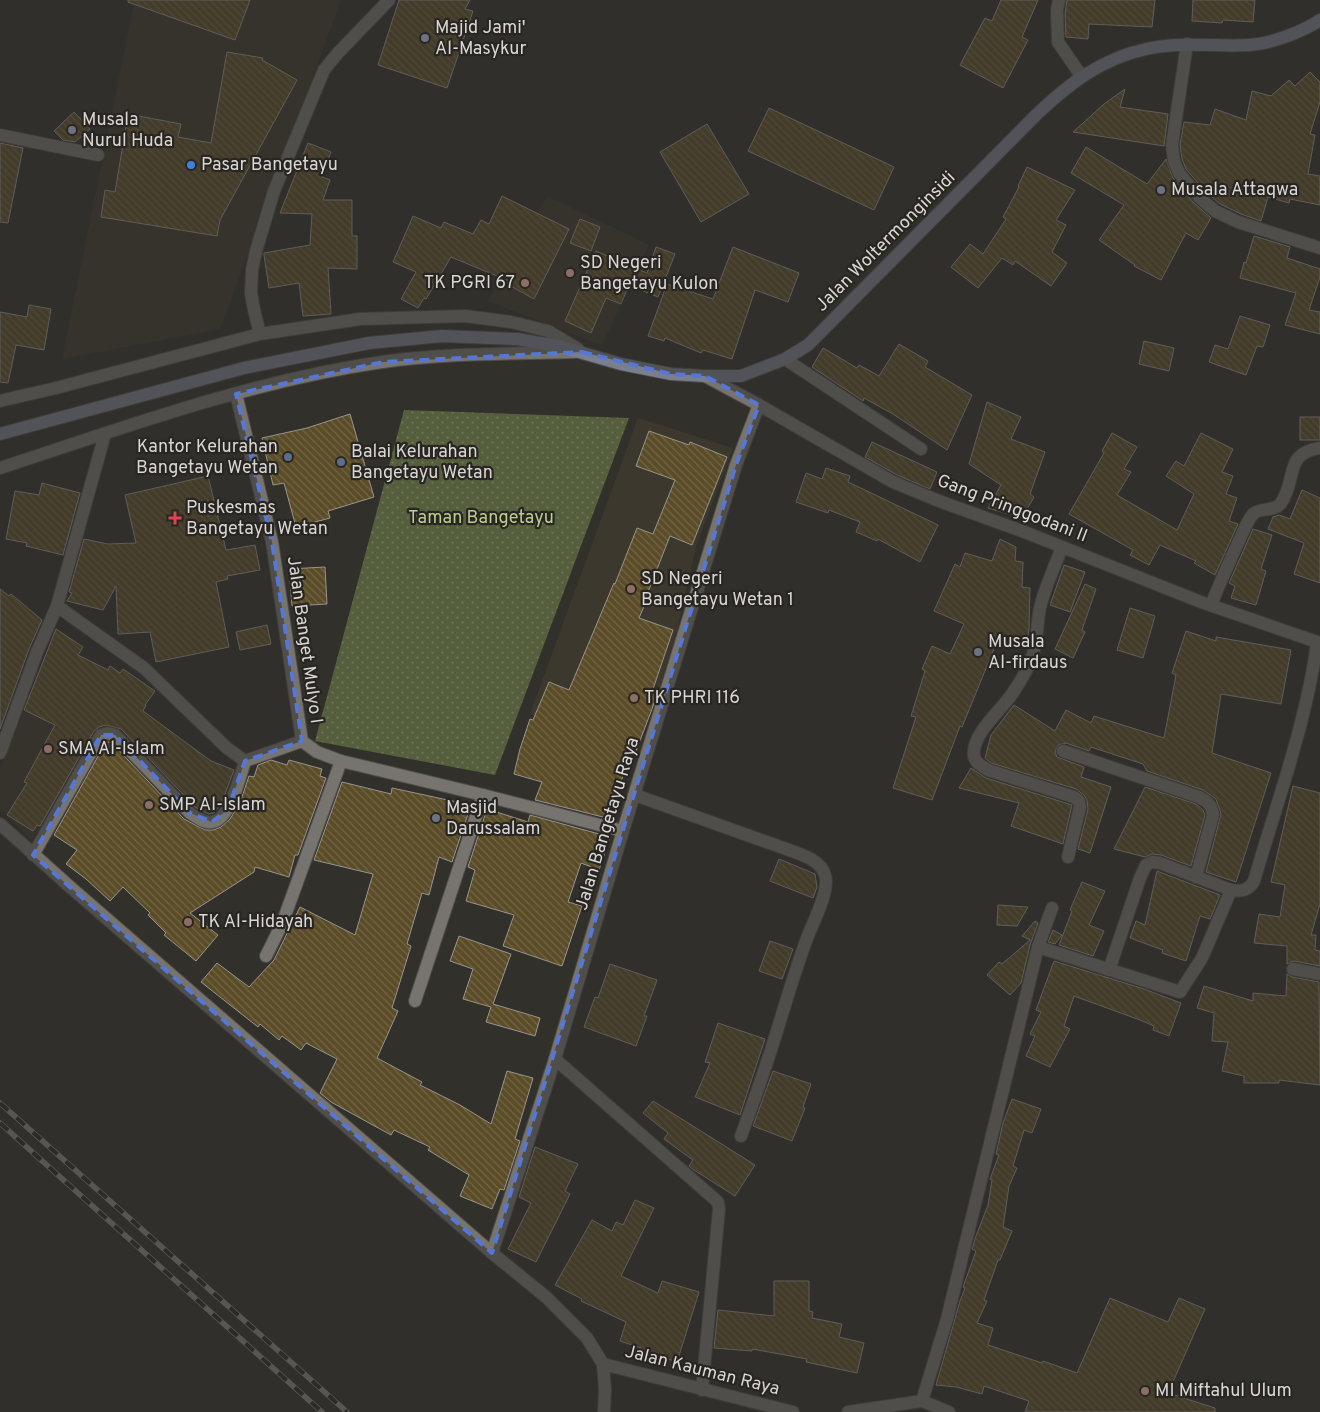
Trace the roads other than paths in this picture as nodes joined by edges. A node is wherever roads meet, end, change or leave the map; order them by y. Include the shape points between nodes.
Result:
1 (389, 0) edge
2 (1059, 0) edge
3 (1320, 20) edge
4 (1187, 44) junction
5 (1082, 77) junction
6 (0, 134) edge
7 (98, 155) dead end
8 (1320, 248) edge
9 (260, 334) junction
10 (582, 352) junction
11 (785, 359) junction
12 (705, 376) junction
13 (236, 394) junction
14 (0, 401) edge
15 (759, 405) junction
16 (0, 434) edge
17 (105, 434) junction
18 (1320, 448) edge
19 (921, 449) dead end
20 (0, 468) edge
21 (1062, 547) junction
22 (1210, 605) junction
23 (57, 606) junction
24 (1319, 643) edge
25 (302, 741) junction
26 (1063, 751) dead end
27 (0, 753) edge
28 (245, 761) junction
29 (341, 761) junction
30 (483, 794) junction
31 (635, 795) junction
32 (0, 824) edge
33 (623, 831) junction
34 (33, 855) junction
35 (1068, 857) dead end
36 (1196, 877) junction
37 (1232, 890) junction
38 (1052, 908) dead end
39 (1038, 947) junction
40 (266, 956) dead end
41 (1293, 969) dead end
42 (1109, 970) junction
43 (1320, 974) edge
44 (415, 1002) dead end
45 (555, 1059) junction
46 (741, 1136) dead end
47 (492, 1254) junction
48 (603, 1364) junction
49 (702, 1390) junction
50 (922, 1401) junction
51 (604, 1412) edge
52 (793, 1412) edge
53 (848, 1412) edge
54 (949, 1412) edge

1 - 9 street via 324,70 274,191 252,270 251,293
2 - 5 street via 1058,42
3 - 4 main road, Jalan Woltermonginsidi via 1267,43
4 - 5 main road, Jalan Woltermonginsidi via 1148,48 1112,59
4 - 8 street via 1172,145 1180,173 1215,211 1238,222
5 - 11 main road, Jalan Woltermonginsidi via 1037,114 826,329
6 - 7 street
9 - 10 street via 360,320 465,316 548,331
9 - 14 street
10 - 12 main road, Jalan Woltermonginsidi via 671,374
10 - 13 street via 383,362 282,381
10 - 16 main road, Jalan Woltermonginsidi via 517,339 442,336 369,343 244,368
11 - 12 main road, Jalan Woltermonginsidi via 741,376
11 - 19 street
12 - 15 street, Gang Pringgodani II
13 - 17 street
13 - 25 street, Jalan Banget Mulyo I via 272,542
15 - 21 street, Gang Pringgodani II via 893,482
15 - 31 street, Jalan Bangetayu Raya via 733,475
17 - 20 street
17 - 23 street
18 - 22 street via 1307,450 1299,456 1280,505 1254,514
21 - 22 street, Gang Pringgodani II
21 - 35 street via 1042,597 1035,647 1025,672 1013,693 979,736 973,753 974,759 988,770 1079,801
22 - 24 street, Gang Pringgodani II
23 - 27 street
23 - 28 street via 144,668 227,748
24 - 37 street via 1290,761 1254,880 1246,890
25 - 28 street
25 - 29 street, Jalan Banget Mulyo I via 317,752
26 - 36 street via 1209,802 1213,815
28 - 34 street via 228,809 222,818 207,822 190,813 115,735 101,736
29 - 30 street, Jalan Banget Mulyo I
29 - 40 street via 282,924
30 - 33 street, Jalan Banget Mulyo I
30 - 44 street
31 - 33 street, Jalan Bangetayu Raya
31 - 46 street via 811,859 821,866 826,876 823,897
32 - 34 street
33 - 45 street, Jalan Bangetayu Raya
34 - 47 street
36 - 37 street
36 - 42 street via 1160,863 1146,865
37 - 42 street via 1202,958 1180,992
38 - 39 street
39 - 42 street
39 - 50 street via 947,1319
41 - 43 street
45 - 47 street, Jalan Bangetayu Raya
45 - 49 street via 718,1202 720,1210
47 - 48 street via 546,1297 587,1338
48 - 49 street, Jalan Kauman Raya
48 - 51 street
49 - 52 street, Jalan Kauman Raya
50 - 53 street
50 - 54 street

